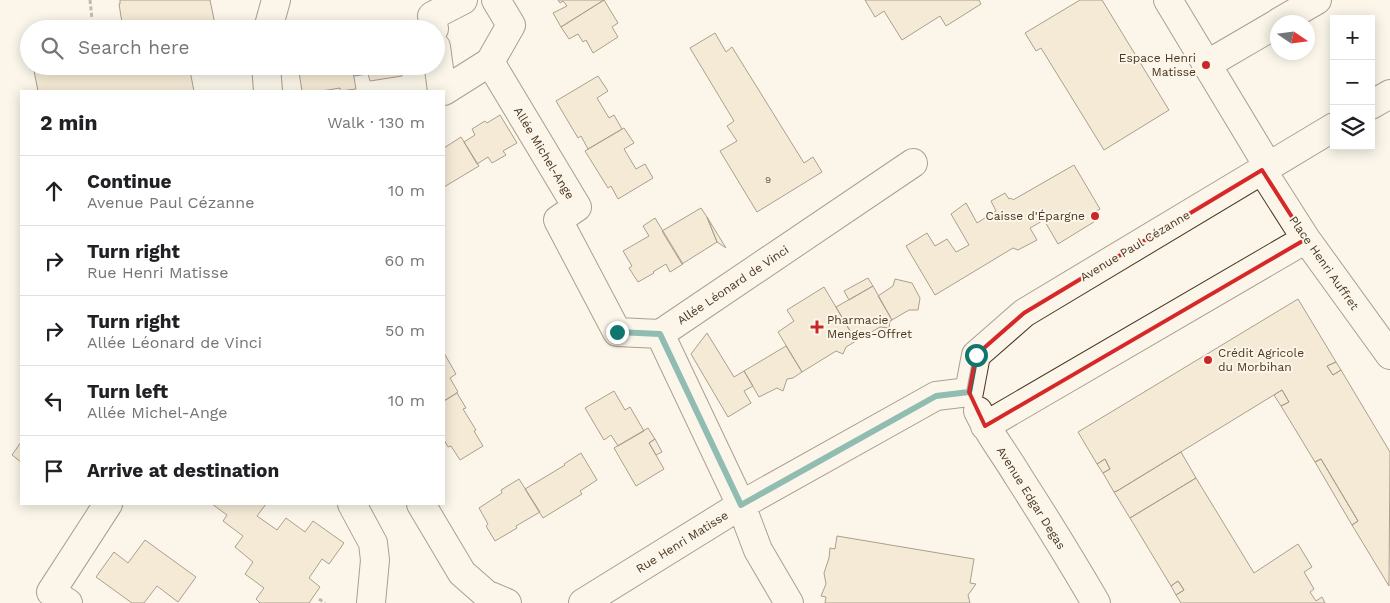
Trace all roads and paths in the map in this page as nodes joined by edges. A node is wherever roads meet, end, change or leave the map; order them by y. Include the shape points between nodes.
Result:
1 (90, 0) edge
2 (276, 0) edge
3 (463, 0) edge
4 (496, 0) edge
5 (1168, 0) edge
6 (1317, 0) edge
7 (1292, 15) edge
8 (92, 19) dead end
9 (270, 20) edge
10 (433, 20) edge
11 (1270, 28) edge
12 (490, 62) junction
13 (1206, 65) junction
14 (267, 75) edge
15 (440, 75) edge
16 (268, 90) edge
17 (443, 90) edge
18 (445, 90) edge
19 (1390, 94) edge
20 (1375, 103) edge
21 (1330, 129) edge
22 (913, 163) dead end
23 (1265, 168) junction
24 (1306, 239) junction
25 (660, 334) junction
26 (1390, 355) edge
27 (969, 392) junction
28 (985, 426) junction
29 (107, 505) edge
30 (353, 505) edge
31 (422, 505) edge
32 (741, 505) junction
33 (319, 599) dead end
34 (68, 603) edge
35 (325, 603) edge
36 (371, 603) edge
37 (507, 603) edge
38 (583, 603) edge
39 (789, 603) edge
40 (1096, 603) edge

1 - 8 path
2 - 9 street
3 - 10 street via 432,16
4 - 12 street via 511,25
5 - 13 street, Place Henri Auffret
6 - 7 street
11 - 13 street
12 - 18 street
12 - 25 street, Allée Michel-Ange via 576,207 558,220 617,332
13 - 23 street, Place Henri Auffret
14 - 16 street
15 - 17 street
19 - 20 street
21 - 23 street, Avenue Paul Cézanne
22 - 25 street, Allée Léonard de Vinci
23 - 24 street, Place Henri Auffret
23 - 27 street, Avenue Paul Cézanne via 1024,312 976,355
24 - 26 street, Place Henri Auffret
24 - 28 street
25 - 32 street
27 - 28 street, Avenue Edgar Degas
27 - 32 street, Rue Henri Matisse via 936,396
28 - 40 street, Avenue Edgar Degas
29 - 34 street via 51,592
30 - 36 street via 373,543 375,560
31 - 37 street via 462,573 486,594
32 - 38 street, Rue Henri Matisse
32 - 39 street via 758,550
33 - 35 path

